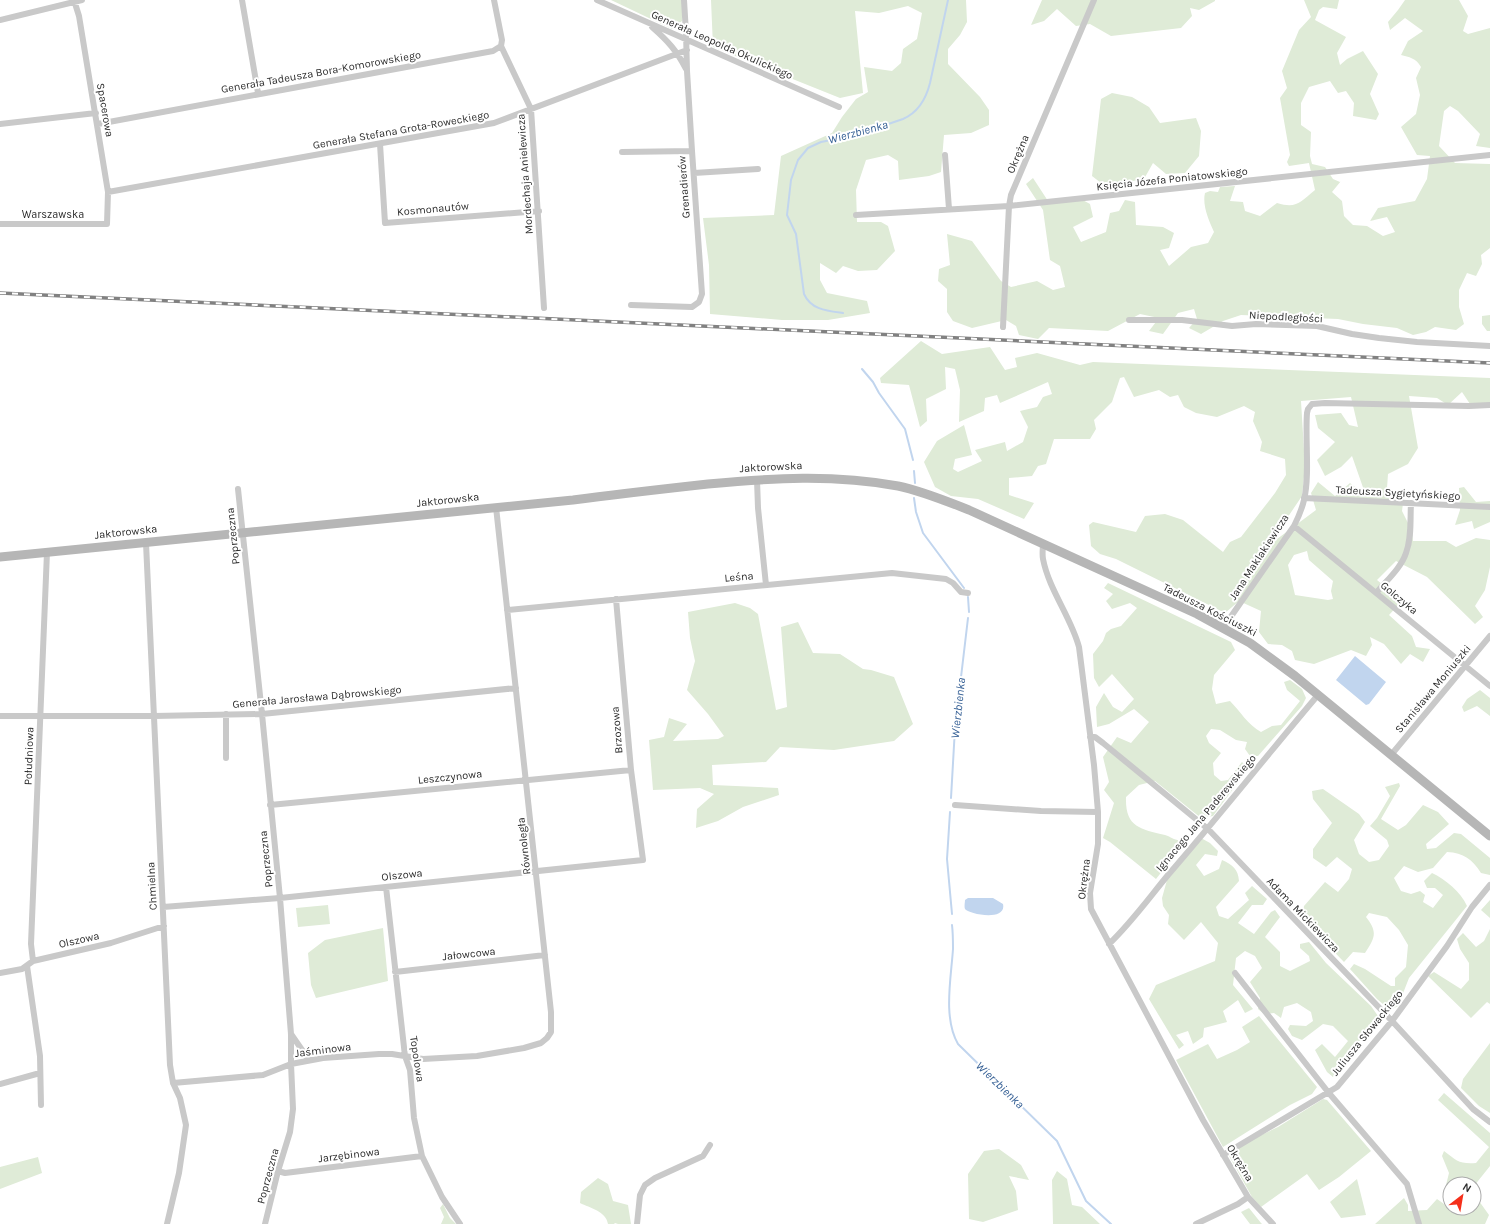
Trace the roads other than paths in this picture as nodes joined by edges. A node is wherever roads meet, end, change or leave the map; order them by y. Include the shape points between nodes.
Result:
1 (82, 0) edge
2 (242, 0) edge
3 (494, 0) edge
4 (597, 0) edge
5 (684, 0) edge
6 (1094, 0) edge
7 (74, 1) edge
8 (0, 20) edge
9 (646, 22) junction
10 (687, 41) junction
11 (501, 46) junction
12 (687, 50) junction
13 (678, 53) junction
14 (687, 71) junction
15 (258, 93) junction
16 (839, 107) dead end
17 (531, 109) junction
18 (96, 113) junction
19 (0, 124) edge
20 (98, 124) junction
21 (380, 144) junction
22 (692, 151) junction
23 (622, 152) dead end
24 (944, 155) dead end
25 (1490, 155) edge
26 (758, 169) dead end
27 (694, 173) junction
28 (108, 192) junction
29 (1009, 206) junction
30 (948, 209) junction
31 (539, 211) junction
32 (856, 215) dead end
33 (0, 224) edge
34 (107, 224) joint
35 (631, 305) dead end
36 (544, 308) dead end
37 (1129, 320) dead end
38 (1003, 327) dead end
39 (1490, 346) edge
40 (1490, 405) edge
41 (757, 480) junction
42 (899, 487) joint
43 (238, 489) dead end
44 (1304, 498) junction
45 (1411, 503) junction
46 (496, 507) junction
47 (1490, 507) edge
48 (1294, 526) junction
49 (242, 533) junction
50 (146, 542) junction
51 (1043, 544) junction
52 (47, 552) junction
53 (0, 557) edge
54 (766, 585) junction
55 (1377, 592) junction
56 (968, 593) dead end
57 (616, 599) junction
58 (507, 610) junction
59 (1224, 628) junction
60 (1490, 636) edge
61 (1465, 666) junction
62 (1490, 686) edge
63 (516, 688) junction
64 (1318, 695) junction
65 (226, 714) junction
66 (262, 714) junction
67 (0, 716) edge
68 (40, 716) junction
69 (154, 716) junction
70 (1090, 737) junction
71 (1391, 755) junction
72 (226, 758) dead end
73 (631, 770) junction
74 (527, 780) junction
75 (270, 805) junction
76 (955, 805) dead end
77 (1098, 812) junction
78 (1208, 829) junction
79 (1490, 836) edge
80 (643, 860) joint
81 (536, 870) junction
82 (1490, 884) edge
83 (386, 887) junction
84 (280, 898) junction
85 (163, 907) junction
86 (164, 926) junction
87 (1109, 944) junction
88 (545, 955) junction
89 (33, 961) junction
90 (27, 966) junction
91 (395, 972) junction
92 (0, 973) edge
93 (1235, 973) dead end
94 (1392, 1020) junction
95 (291, 1034) junction
96 (405, 1056) junction
97 (309, 1060) junction
98 (291, 1064) junction
99 (40, 1073) junction
100 (173, 1083) junction
101 (0, 1084) edge
102 (1328, 1092) junction
103 (41, 1105) dead end
104 (1490, 1122) edge
105 (710, 1145) dead end
106 (1223, 1155) junction
107 (422, 1156) junction
108 (278, 1171) junction
109 (1248, 1197) junction
110 (167, 1224) edge
111 (265, 1224) edge
112 (460, 1224) edge
113 (637, 1224) edge
114 (1196, 1224) edge
115 (1273, 1224) edge
116 (1419, 1224) edge

1 - 7 street
2 - 15 street
3 - 11 street
4 - 9 street, Generała Leopolda Okulickiego
5 - 10 street, Grenadierów
6 - 29 street, Okrężna via 1011,195
7 - 8 street
7 - 18 street, Spacerowa via 79,16
9 - 10 street, Generała Leopolda Okulickiego
9 - 13 street
10 - 12 street, Grenadierów
10 - 16 street, Generała Leopolda Okulickiego
11 - 15 street, Generała Tadeusza Bora-Komorowskiego via 493,51
11 - 17 street, Mordechaja Anielewicza
12 - 13 street, Generała Stefana Grota-Roweckiego
12 - 14 street, Grenadierów
13 - 14 street
13 - 17 street, Generała Stefana Grota-Roweckiego
14 - 22 street, Grenadierów
15 - 20 street, Generała Tadeusza Bora-Komorowskiego
17 - 21 street, Generała Stefana Grota-Roweckiego via 494,123
17 - 31 street, Mordechaja Anielewicza
18 - 19 street
18 - 20 street, Spacerowa
20 - 28 street, Spacerowa
21 - 28 street, Generała Stefana Grota-Roweckiego
21 - 31 street, Kosmonautów via 385,223
22 - 23 street
22 - 27 street, Grenadierów
24 - 30 street
25 - 29 street, Księcia Józefa Poniatowskiego
26 - 27 street
27 - 35 street, Grenadierów via 702,294 699,302 692,307
28 - 34 street, Spacerowa
29 - 30 street, Księcia Józefa Poniatowskiego
29 - 38 street, Okrężna
30 - 32 street, Księcia Józefa Poniatowskiego
31 - 36 street, Mordechaja Anielewicza
33 - 34 street, Warszawska
37 - 39 street, Niepodległości via 1182,320 1232,326 1317,326 1379,338
40 - 44 street, Jana Maklakiewicza via 1316,403 1309,406
41 - 42 main road, Jaktorowska via 831,478
41 - 46 main road, Jaktorowska
41 - 54 street
42 - 51 main road, Tadeusza Kościuszki via 946,501
43 - 49 street, Poprzeczna
44 - 45 street, Tadeusza Sygietyńskiego
44 - 48 street, Jana Maklakiewicza
45 - 47 street, Tadeusza Sygietyńskiego
45 - 55 street via 1406,554
46 - 49 main road, Jaktorowska
46 - 58 street, Równoległa
48 - 55 street, Golczyka
48 - 59 street, Jana Maklakiewicza
49 - 50 main road, Jaktorowska
49 - 66 street, Poprzeczna
50 - 52 main road, Jaktorowska
50 - 69 street, Chmielna
51 - 59 main road, Tadeusza Kościuszki
51 - 70 street, Okrężna via 1043,558 1051,583 1076,635
52 - 53 main road, Jaktorowska
52 - 68 street, Południowa
54 - 56 street, Leśna via 892,573 946,579 961,592
54 - 57 street, Leśna
55 - 61 street, Golczyka
57 - 58 street, Leśna
57 - 73 street, Brzozowa
58 - 63 street, Równoległa
59 - 64 main road, Tadeusza Kościuszki via 1273,659
60 - 61 street, Stanisława Moniuszki
61 - 62 street, Golczyka
61 - 71 street, Stanisława Moniuszki
63 - 66 street, Generała Jarosława Dąbrowskiego
63 - 74 street, Równoległa
64 - 71 main road, Tadeusza Kościuszki
64 - 78 street, Ignacego Jana Paderewskiego
65 - 66 street, Generała Jarosława Dąbrowskiego
65 - 69 street, Generała Jarosława Dąbrowskiego
65 - 72 street
66 - 75 street, Poprzeczna
67 - 68 street, Generała Jarosława Dąbrowskiego
68 - 69 street, Generała Jarosława Dąbrowskiego
68 - 89 street, Południowa via 31,944
69 - 85 street, Chmielna
70 - 77 street, Okrężna
70 - 78 street, Adama Mickiewicza via 1095,737 1103,743
71 - 79 main road, Tadeusza Kościuszki
73 - 74 street, Leszczynowa
73 - 80 street, Brzozowa
74 - 75 street, Leszczynowa
74 - 81 street, Równoległa
75 - 84 street, Poprzeczna
76 - 77 street
77 - 87 street, Okrężna via 1098,844 1090,901 1091,909
78 - 87 street, Ignacego Jana Paderewskiego
78 - 94 street, Adama Mickiewicza
80 - 81 street, Olszowa
81 - 83 street, Olszowa
81 - 88 street, Równoległa
82 - 94 street, Juliusza Słowackiego
83 - 84 street, Olszowa
83 - 91 street, Topolowa
84 - 85 street, Olszowa
84 - 95 street, Poprzeczna
85 - 86 street, Chmielna
86 - 89 street, Olszowa via 111,943
86 - 100 street, Chmielna
87 - 106 street, Okrężna
88 - 91 street, Jałowcowa
88 - 96 street, Równoległa via 551,1032 541,1043 477,1056 423,1059
89 - 90 street, Olszowa
90 - 92 street, Olszowa
90 - 99 street via 40,1056
91 - 96 street, Topolowa
93 - 102 street
94 - 102 street, Juliusza Słowackiego via 1337,1087
94 - 104 street, Adama Mickiewicza via 1473,1109
95 - 97 street
95 - 98 street, Poprzeczna
96 - 97 street, Jaśminowa via 379,1054
96 - 107 street, Topolowa via 410,1070 414,1118
97 - 98 street, Jaśminowa
98 - 100 street, Jaśminowa via 263,1075
98 - 108 street, Poprzeczna via 293,1109 290,1132
99 - 101 street
99 - 103 street
100 - 110 street, Chmielna via 180,1098 186,1125 179,1173
102 - 106 street, Juliusza Słowackiego
102 - 116 street via 1407,1184
105 - 113 street via 703,1156 655,1178 644,1186 640,1195
106 - 109 street, Okrężna
107 - 108 street, Jarzębinowa via 285,1173
107 - 112 street, Topolowa via 442,1197
108 - 111 street, Poprzeczna
109 - 114 street
109 - 115 street, Okrężna

